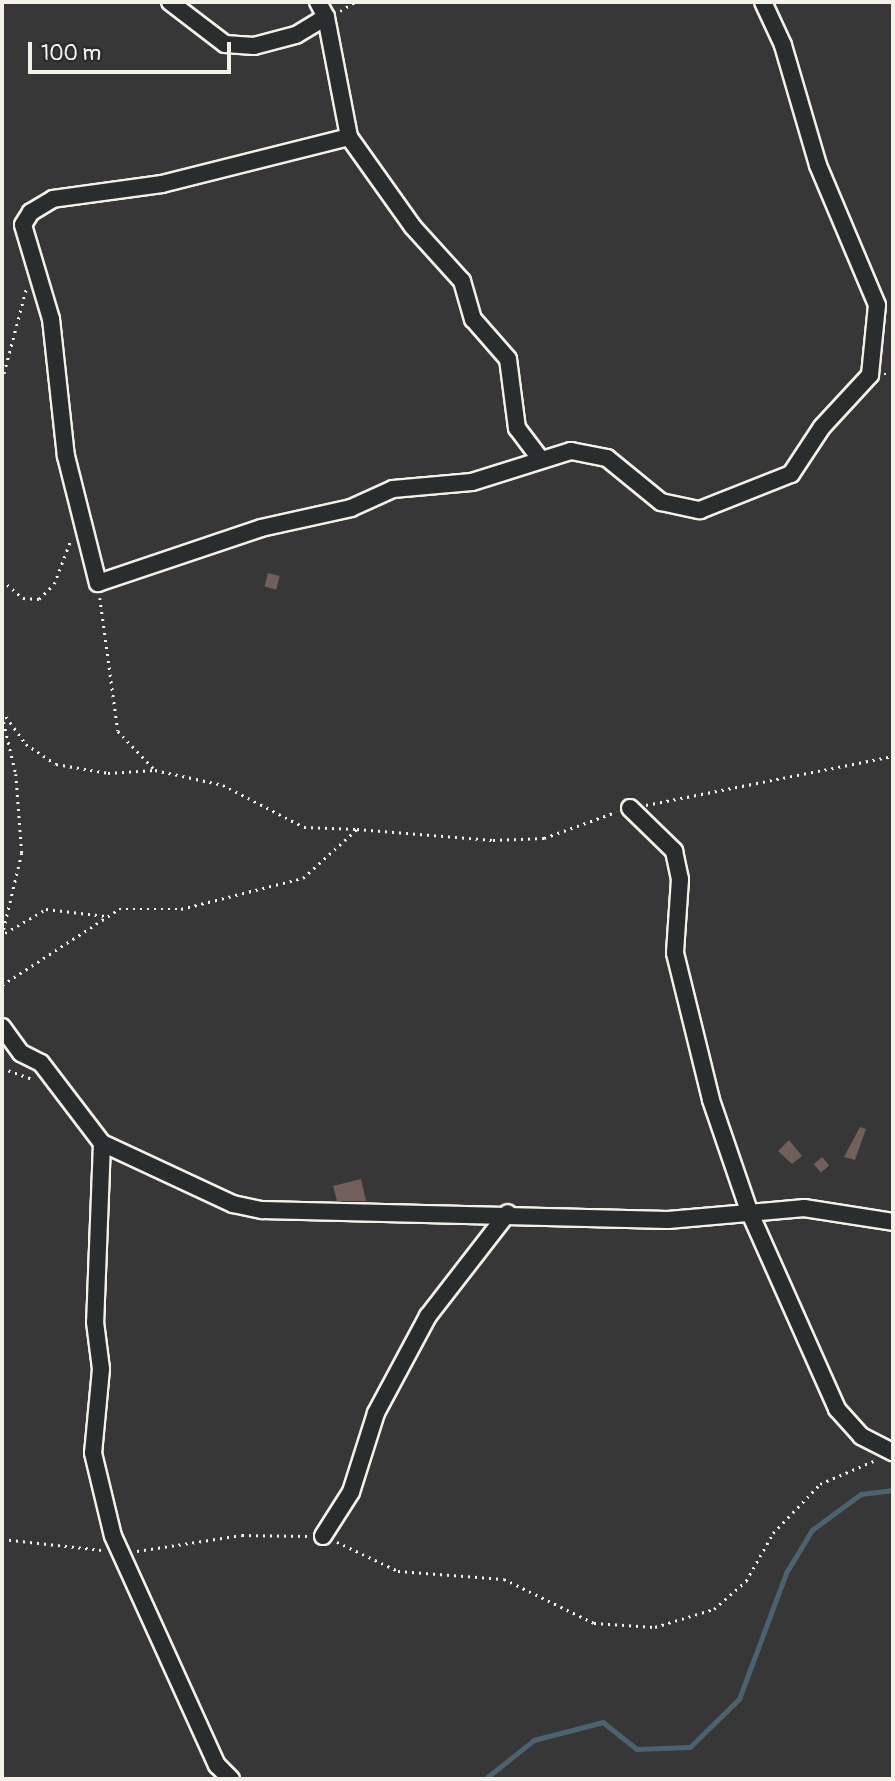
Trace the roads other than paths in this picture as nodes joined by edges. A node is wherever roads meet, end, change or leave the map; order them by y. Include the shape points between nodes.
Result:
1 (170, 2) edge
2 (318, 2) edge
3 (763, 2) edge
4 (326, 17) junction
5 (349, 136) junction
6 (540, 459) junction
7 (630, 808) road end
8 (2, 1027) edge
9 (102, 1143) junction
10 (749, 1211) junction
11 (508, 1213) junction
12 (893, 1222) edge
13 (888, 1455) edge
14 (323, 1536) road end
15 (231, 1779) edge

1 - 4 street via 225,44 254,46 296,35
2 - 4 street
3 - 6 street via 783,45 818,165 872,288 870,375 822,427 791,474 719,506 700,510 661,502 622,467 587,452
4 - 5 street
5 - 6 street via 466,287 473,319 508,359 517,428
5 - 6 street via 162,184 53,199 23,225 51,319 77,519 98,583 273,524 351,508 393,489 472,482
7 - 10 street via 674,851 680,879 675,953 711,1100
8 - 9 street via 21,1053 41,1063
9 - 11 street via 249,1209
9 - 15 street via 95,1322 100,1369 91,1440 111,1532 217,1765
10 - 11 street via 668,1220
10 - 12 street via 804,1208
10 - 13 street via 837,1409 861,1436
11 - 14 street via 428,1316 376,1413 351,1492

